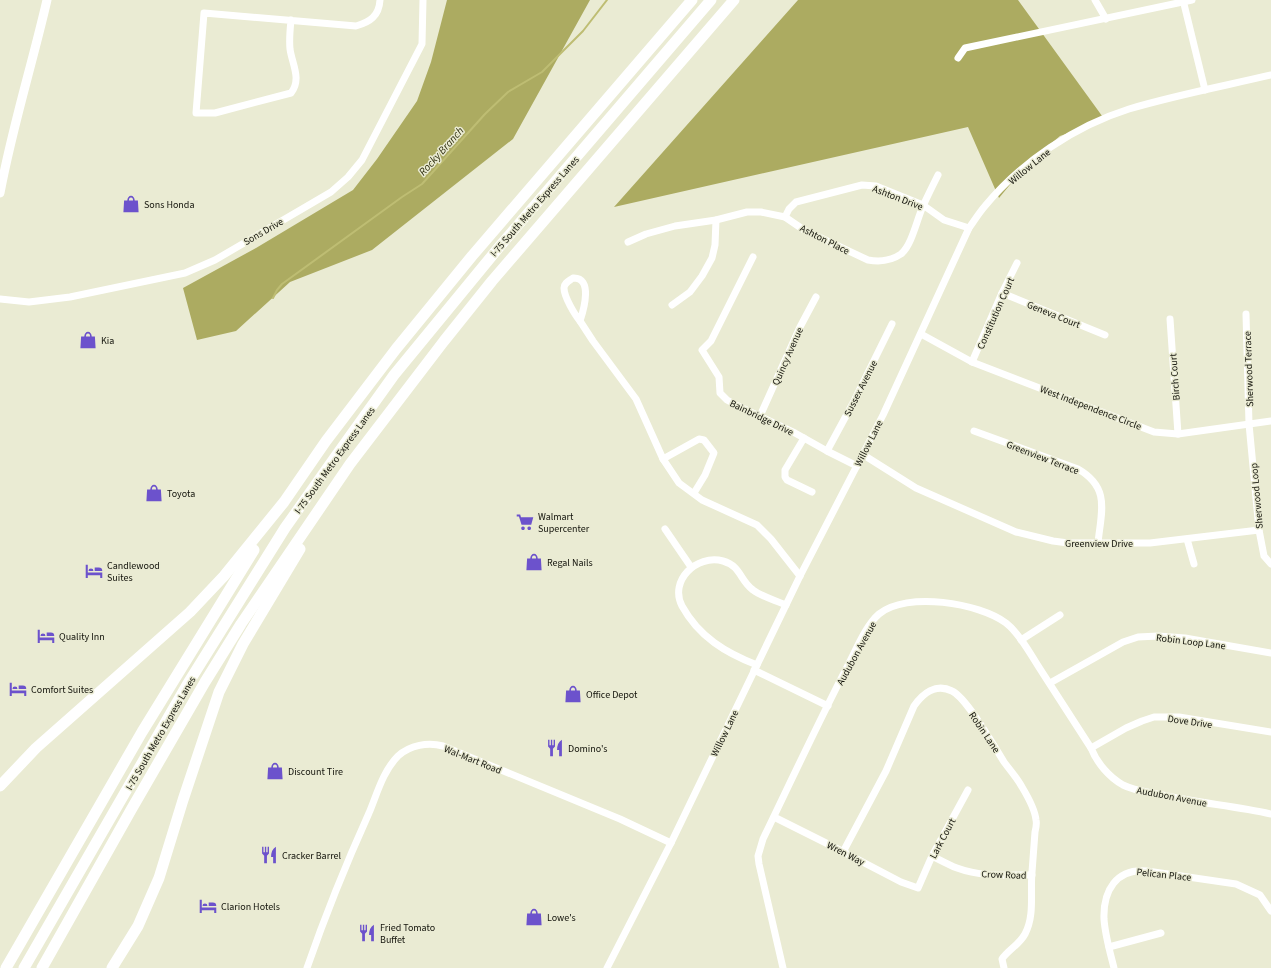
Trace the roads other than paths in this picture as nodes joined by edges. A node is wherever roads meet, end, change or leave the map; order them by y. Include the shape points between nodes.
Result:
1 (47, 0) edge
2 (380, 0) edge
3 (423, 0) edge
4 (692, 0) edge
5 (711, 0) edge
6 (734, 0) edge
7 (1095, 0) edge
8 (1192, 0) edge
9 (1183, 1) edge
10 (1106, 19) junction
11 (291, 20) junction
12 (958, 58) dead end
13 (1271, 75) edge
14 (1205, 90) junction
15 (938, 175) dead end
16 (0, 193) edge
17 (924, 205) junction
18 (785, 216) junction
19 (716, 220) junction
20 (969, 228) junction
21 (628, 242) dead end
22 (753, 257) dead end
23 (1017, 264) dead end
24 (1002, 293) junction
25 (816, 297) dead end
26 (0, 299) edge
27 (672, 305) dead end
28 (1246, 314) dead end
29 (1170, 320) dead end
30 (580, 321) junction
31 (892, 324) dead end
32 (921, 334) junction
33 (1105, 335) dead end
34 (972, 362) junction
35 (760, 416) junction
36 (1271, 421) edge
37 (1249, 424) junction
38 (974, 431) dead end
39 (1178, 434) junction
40 (804, 438) junction
41 (827, 451) junction
42 (862, 454) junction
43 (663, 460) junction
44 (350, 464) junction
45 (857, 466) junction
46 (812, 492) dead end
47 (694, 493) junction
48 (284, 502) junction
49 (665, 529) dead end
50 (1258, 530) junction
51 (1187, 539) junction
52 (1098, 543) junction
53 (1194, 564) dead end
54 (1271, 564) edge
55 (691, 568) junction
56 (800, 576) junction
57 (786, 605) junction
58 (1060, 615) dead end
59 (1021, 640) junction
60 (1271, 653) edge
61 (756, 668) junction
62 (1050, 683) junction
63 (828, 706) junction
64 (1271, 732) edge
65 (1091, 748) junction
66 (0, 786) edge
67 (968, 790) dead end
68 (1271, 814) edge
69 (774, 817) junction
70 (671, 843) junction
71 (843, 852) junction
72 (932, 856) junction
73 (1032, 875) junction
74 (918, 888) joint
75 (1271, 911) edge
76 (1161, 933) dead end
77 (1109, 947) junction
78 (0, 963) edge
79 (309, 967) edge
80 (6, 968) edge
81 (14, 968) edge
82 (24, 968) edge
83 (42, 968) edge
84 (112, 968) edge
85 (607, 968) edge
86 (783, 968) edge
87 (1004, 968) edge
88 (1114, 968) edge

1 - 16 main road
2 - 11 street via 380,7 374,16 367,23 356,26
3 - 26 street, Sons Drive via 422,44 362,160 331,192 215,260 185,273 70,297 28,302
4 - 48 highway via 472,256 326,441
5 - 82 highway, I-75 South Metro Express Lanes via 500,246 394,375 285,528 187,685
6 - 44 highway via 492,281
7 - 10 street
8 - 9 street
9 - 10 street
9 - 14 street
10 - 12 street via 965,48
11 - 11 street via 204,13 196,113 216,113 291,93 297,80 290,49
13 - 14 street, Willow Lane
14 - 20 street, Willow Lane via 1129,110 1097,122 1067,138 1010,181 985,206
15 - 17 street, Ashton Place
17 - 18 street, Ashton Drive via 876,186 862,185 796,202
17 - 18 street, Ashton Place via 909,243 901,254 879,262 868,260 804,230
17 - 20 street, Ashton Drive via 944,220
18 - 19 street, Ashton Place via 747,212
19 - 21 street, Ashton Place via 675,226
19 - 27 street via 712,258 690,292
20 - 32 street, Willow Lane
22 - 35 street, Bainbridge Drive via 710,341 702,350 719,376 720,393 727,400
23 - 24 street, Constitution Court
24 - 33 street, Geneva Court
24 - 34 street, Constitution Court
25 - 35 street, Quincy Avenue
28 - 37 street, Sherwood Terrace
29 - 39 street, Birch Court
30 - 30 street via 566,298 564,289 573,278 581,280 586,291
30 - 43 street via 636,399
31 - 41 street, Sussex Avenue
32 - 34 street, West Independence Circle
32 - 42 street, Willow Lane
34 - 39 street, West Independence Circle via 1154,432
35 - 40 street, Bainbridge Drive
36 - 37 street, West Independence Circle
37 - 39 street, West Independence Circle
37 - 50 street, Sherwood Loop
38 - 52 street, Greenview Terrace via 1078,469 1090,476 1098,488 1101,500
40 - 41 street, Bainbridge Drive
40 - 46 street via 785,470 785,477
41 - 45 street, Bainbridge Drive
42 - 45 street, Willow Lane
42 - 52 street, Greenview Drive via 916,488 1016,532 1052,542
43 - 47 street via 679,483
43 - 47 street via 699,439 704,440 714,453
44 - 83 highway via 241,624 205,682
44 - 84 highway via 229,669 203,739 160,878 138,926
45 - 56 street, Willow Lane
47 - 56 street via 702,500 757,525
48 - 66 highway via 208,594 36,748
48 - 80 highway via 142,732
49 - 55 street
50 - 51 street, Greenview Drive
50 - 54 street, Sherwood Loop via 1264,556
51 - 52 street, Greenview Drive via 1150,543
51 - 53 street
55 - 57 street via 696,563 707,560 728,562 738,570 746,584 755,592
55 - 61 street via 683,580 680,595 682,605 691,621 710,641
56 - 57 street, Willow Lane
57 - 61 street, Willow Lane
58 - 59 street
59 - 62 street, Audubon Avenue
59 - 63 street, Audubon Avenue via 1006,623 977,609 925,601 901,603 887,608 874,618
60 - 62 street, Robin Loop Lane via 1185,638 1138,637 1123,642
61 - 63 street
61 - 70 street, Willow Lane
62 - 65 street, Audubon Avenue
63 - 69 street, Audubon Avenue
64 - 65 street, Dove Drive via 1179,717 1154,717 1142,720
65 - 68 street, Audubon Avenue via 1096,759 1111,776 1132,789
67 - 72 street, Lark Court
69 - 71 street, Wren Way
69 - 86 street, Audubon Avenue via 758,856
70 - 79 street, Wal-Mart Road via 620,819 443,746 421,745 401,754 386,773 358,838
70 - 85 street, Willow Lane
71 - 73 street, Robin Lane via 886,771 914,706 928,691 942,688 952,691 963,701 1030,801 1037,822
71 - 74 street, Wren Way
72 - 73 street, Crow Road via 971,872
72 - 74 street, Lark Court
73 - 87 street, Robin Lane via 1029,923 1018,944 1002,959
75 - 77 street, Pelican Place via 1260,895 1236,884 1137,870 1113,882 1108,894 1104,919
76 - 77 street
77 - 88 street, Pelican Place
78 - 81 highway

